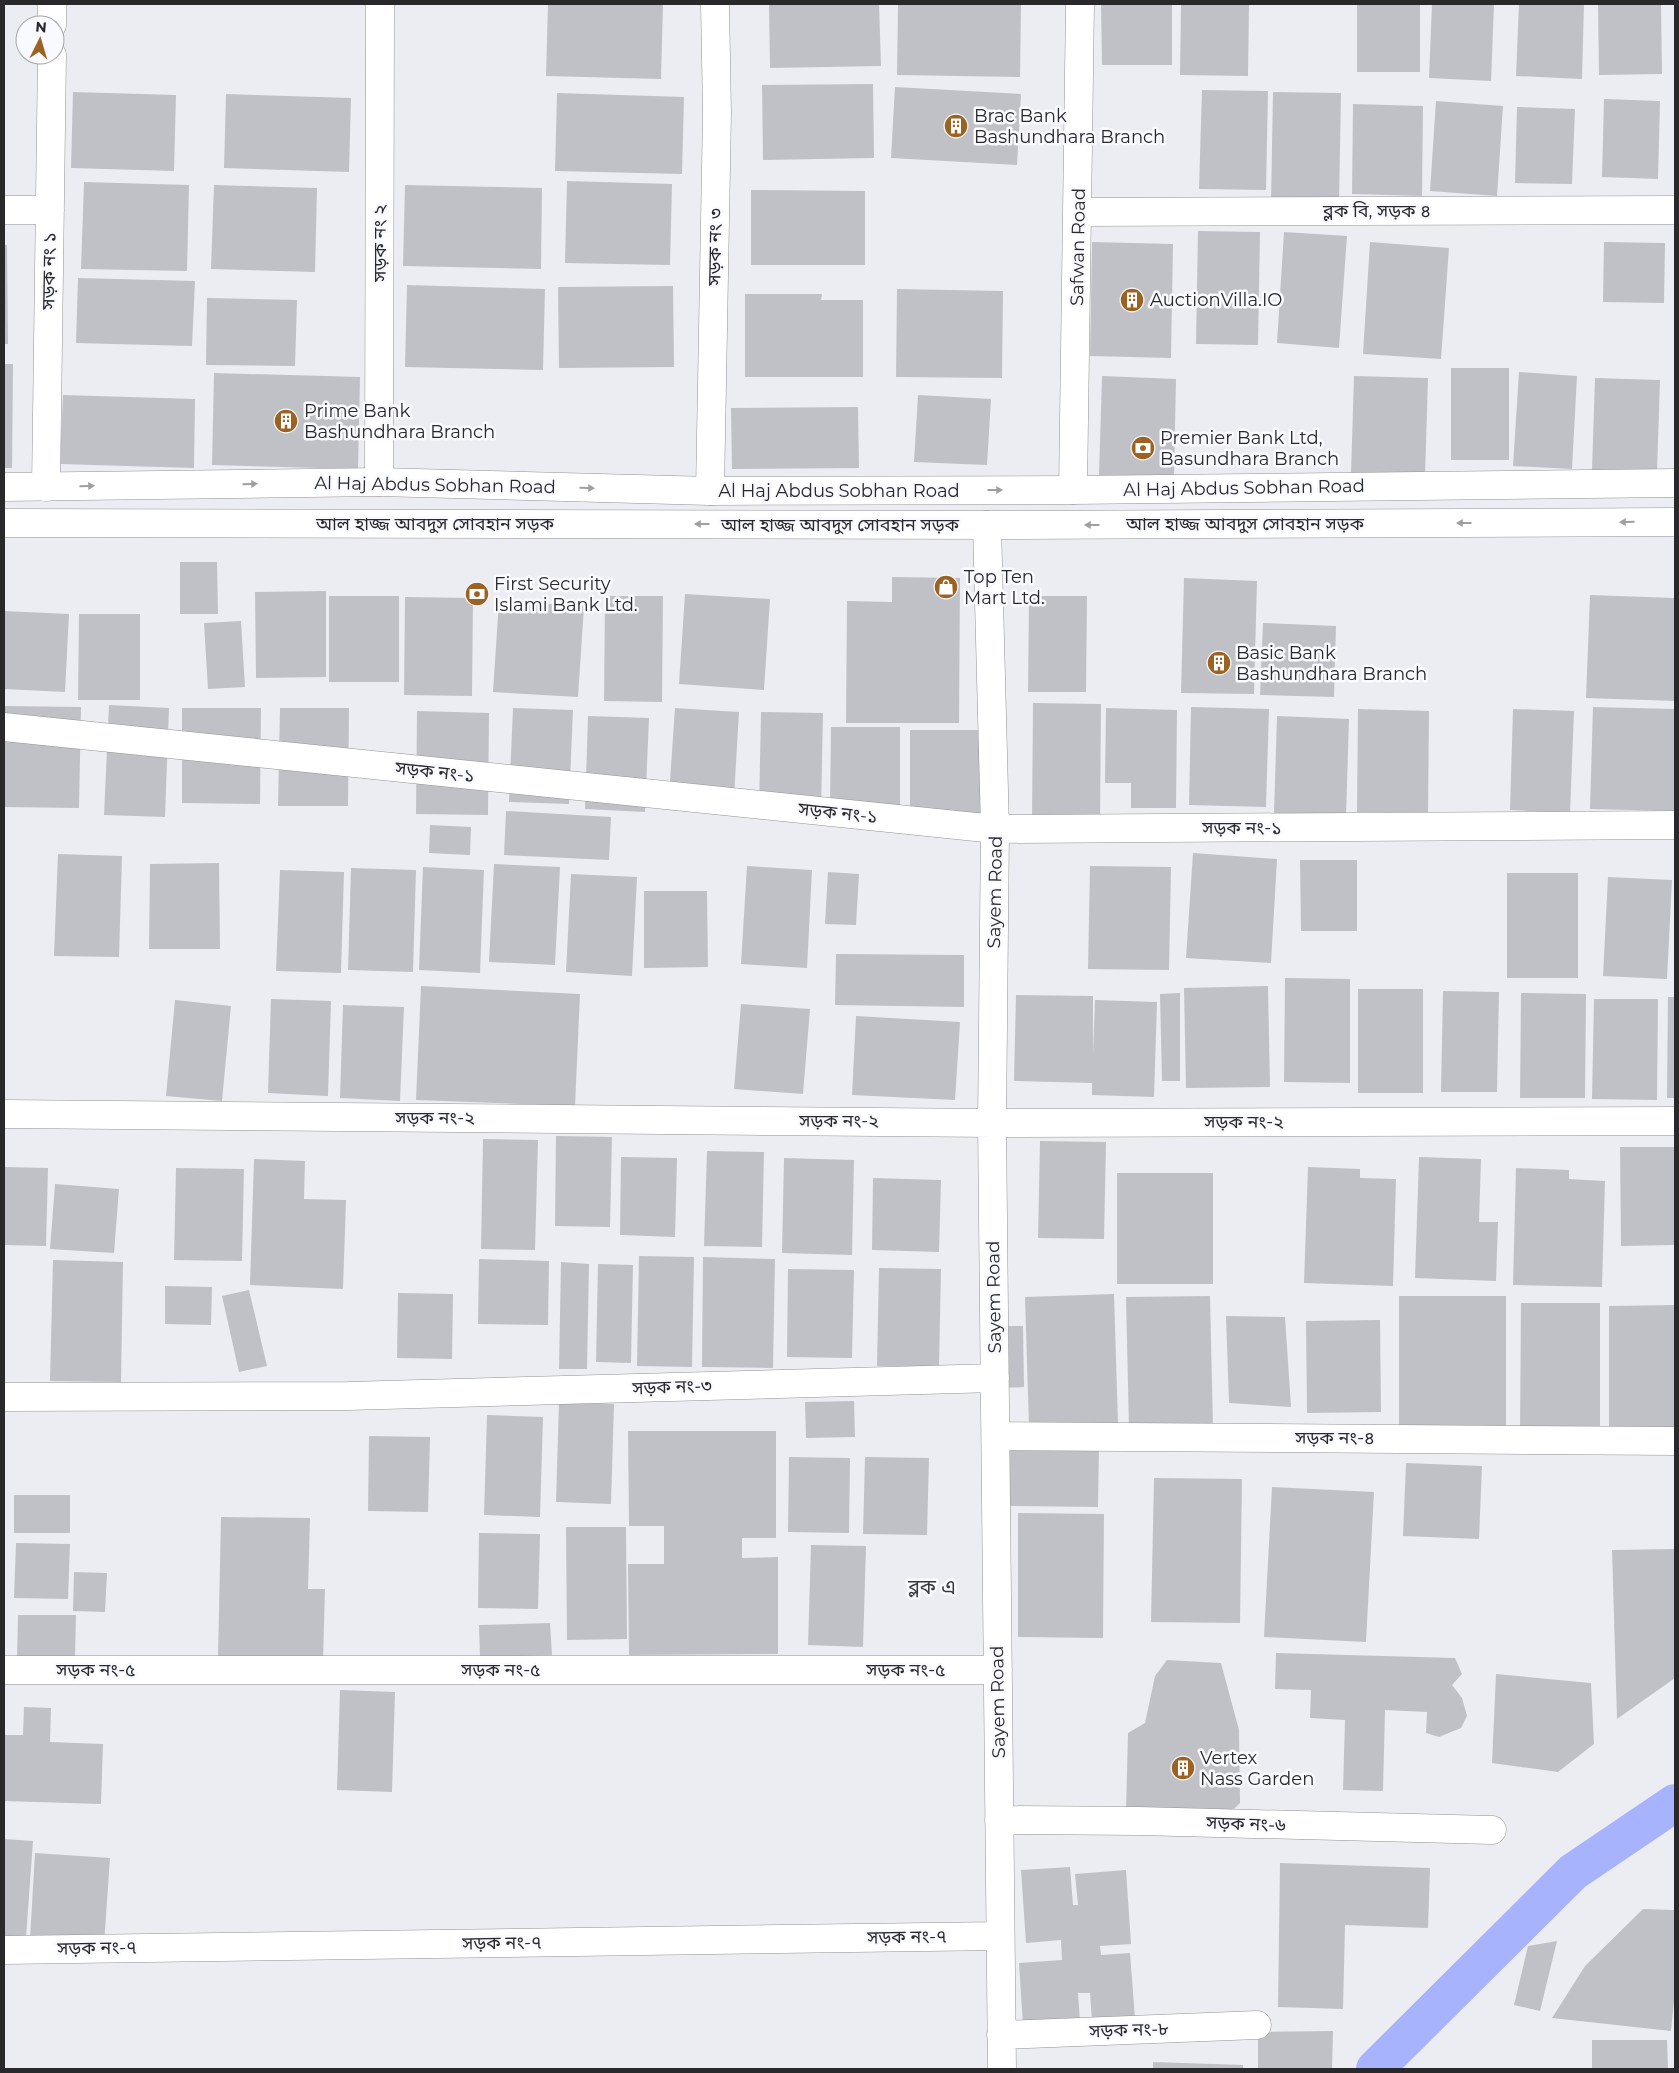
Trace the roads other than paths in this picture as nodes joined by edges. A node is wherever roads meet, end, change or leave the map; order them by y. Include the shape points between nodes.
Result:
1 (380, 4) edge
2 (715, 4) edge
3 (1080, 4) edge
4 (52, 65) edge
5 (4, 210) edge
6 (50, 210) junction
7 (1675, 210) edge
8 (1079, 212) junction
9 (379, 482) junction
10 (1675, 483) edge
11 (4, 487) edge
12 (46, 487) junction
13 (1073, 490) junction
14 (710, 491) junction
15 (1675, 522) edge
16 (4, 523) edge
17 (987, 525) junction
18 (4, 727) edge
19 (1675, 825) edge
20 (995, 830) junction
21 (4, 1114) edge
22 (1675, 1121) edge
23 (992, 1123) junction
24 (995, 1378) junction
25 (4, 1397) edge
26 (996, 1436) junction
27 (1675, 1441) edge
28 (4, 1670) edge
29 (998, 1670) junction
30 (999, 1820) junction
31 (1492, 1830) dead end
32 (1000, 1936) junction
33 (4, 1950) edge
34 (1257, 2025) dead end
35 (1001, 2035) junction
36 (1002, 2069) edge

1 - 9 street, সড়ক নং ২
2 - 14 street, সড়ক নং ৩ via 717,113
3 - 8 street, Safwan Road
4 - 6 street, সড়ক নং ১
5 - 6 street
6 - 12 street, সড়ক নং ১
7 - 8 street, ব্লক বি, সড়ক ৪
8 - 13 street, Safwan Road
12 -> 9 street, Al Haj Abdus Sobhan Road
9 -> 14 street, Al Haj Abdus Sobhan Road
10 - 13 street, Al Haj Abdus Sobhan Road
11 - 12 street, Al Haj Abdus Sobhan Road
14 -> 13 street, Al Haj Abdus Sobhan Road
15 -> 17 street, আল হাজ্জ আবদুস সোবহান সড়ক
17 -> 16 street, আল হাজ্জ আবদুস সোবহান সড়ক
17 - 20 street, Sayem Road
18 - 20 street, সড়ক নং-১
19 - 20 street, সড়ক নং-১
20 - 23 street, Sayem Road
21 - 23 street, সড়ক নং-২
22 - 23 street, সড়ক নং-২
23 - 24 street, Sayem Road
24 - 25 street, সড়ক নং-৩ via 348,1396
24 - 26 street, Sayem Road
26 - 27 street, সড়ক নং-৪
26 - 29 street, Sayem Road
28 - 29 street, সড়ক নং-৫
29 - 30 street, Sayem Road
30 - 31 street, সড়ক নং-৬
30 - 32 street, Sayem Road
32 - 33 street, সড়ক নং-৭
32 - 35 street, Sayem Road
34 - 35 street, সড়ক নং-৮
35 - 36 street, Sayem Road

